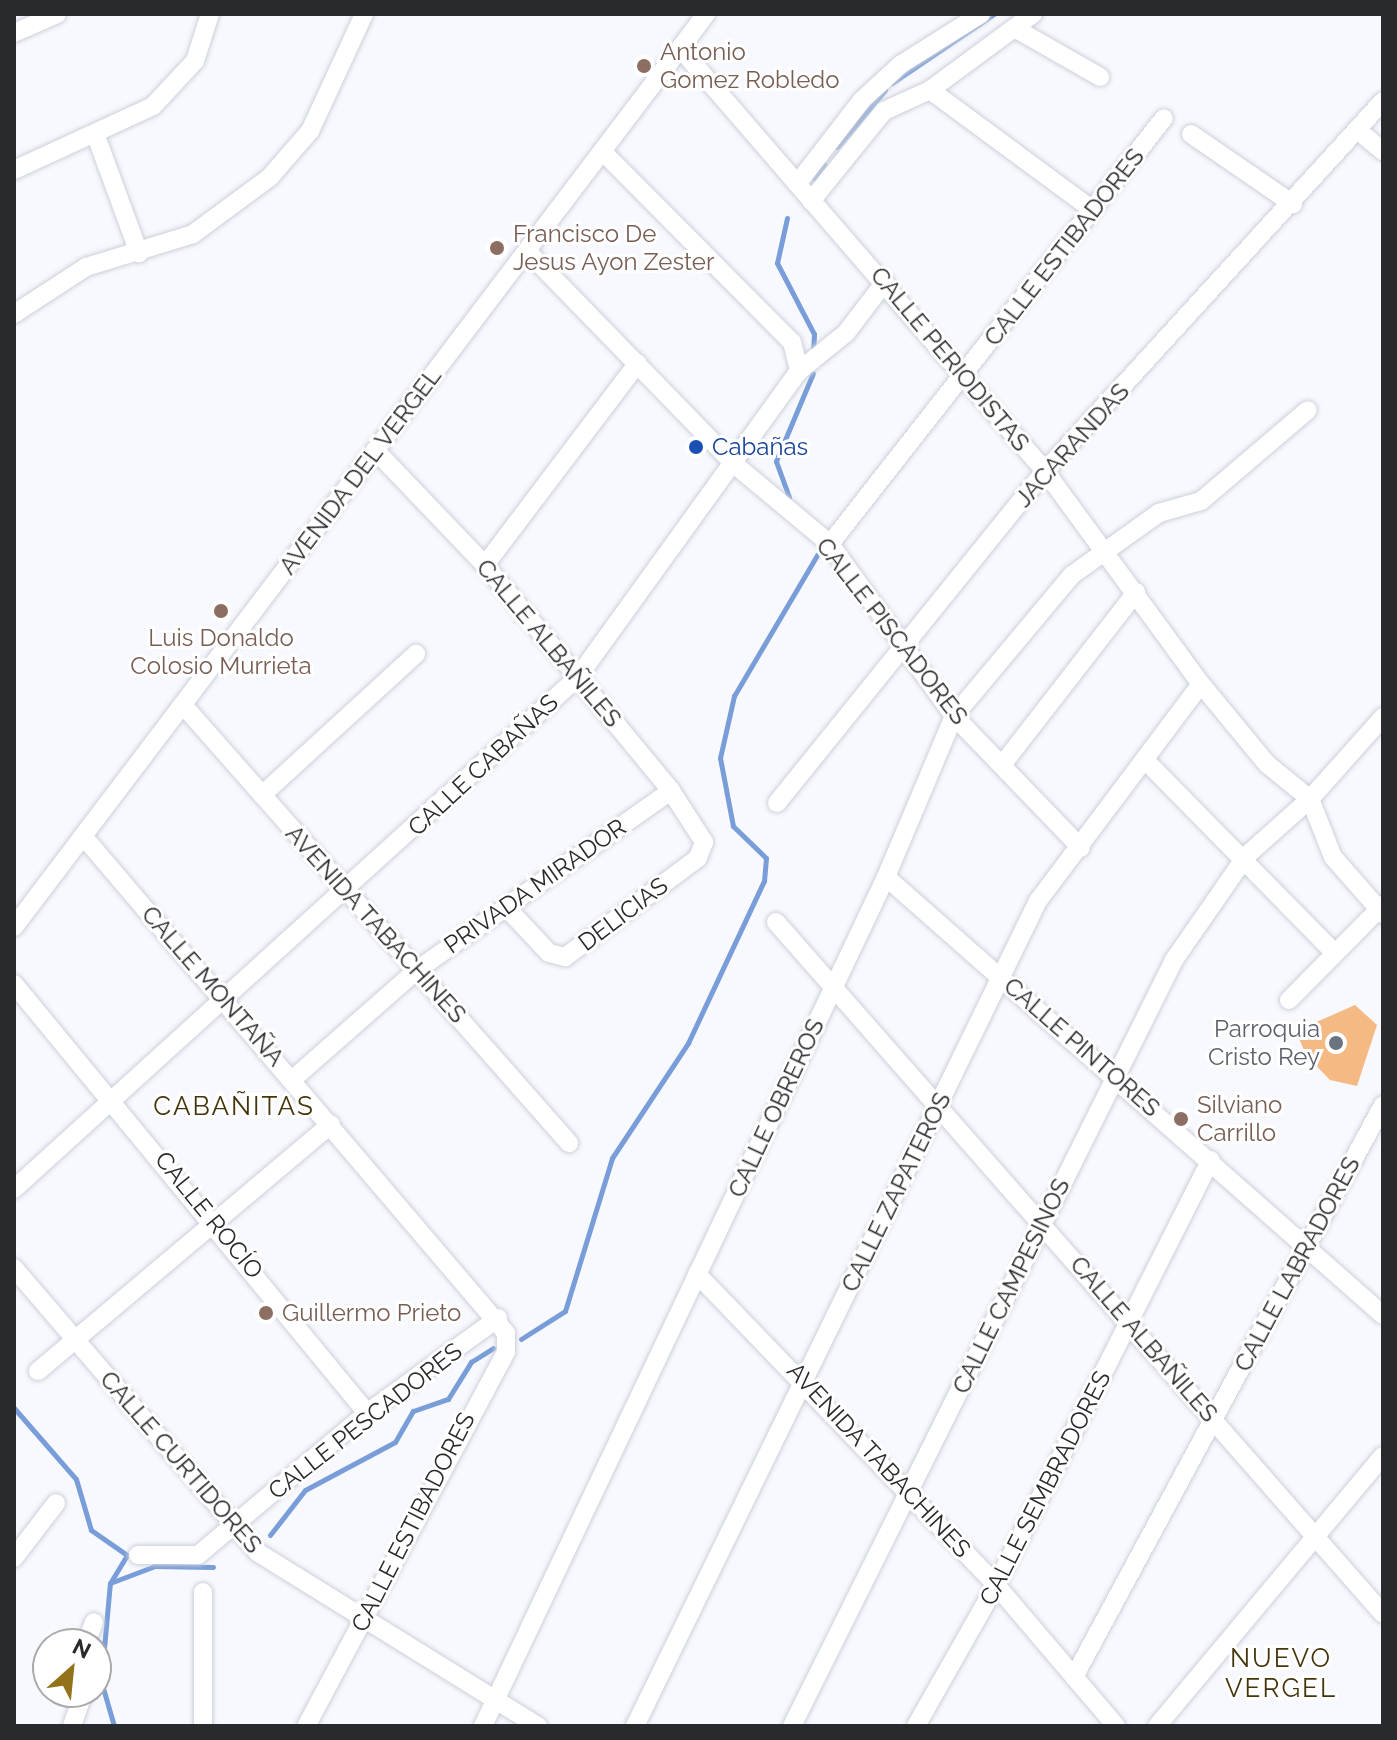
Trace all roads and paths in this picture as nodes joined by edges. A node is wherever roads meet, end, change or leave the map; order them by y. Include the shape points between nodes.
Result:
1 (57, 14) edge
2 (210, 14) edge
3 (364, 14) edge
4 (706, 14) edge
5 (981, 14) edge
6 (1033, 14) edge
7 (1016, 29) junction
8 (14, 33) edge
9 (680, 48) junction
10 (1100, 77) dead end
11 (930, 90) junction
12 (1383, 101) edge
13 (1164, 118) dead end
14 (1360, 132) junction
15 (1191, 134) dead end
16 (96, 136) junction
17 (602, 151) junction
18 (1383, 151) edge
19 (14, 170) edge
20 (797, 184) junction
21 (811, 201) junction
22 (1293, 204) junction
23 (1093, 210) junction
24 (527, 251) junction
25 (139, 253) junction
26 (885, 282) junction
27 (14, 314) edge
28 (638, 363) junction
29 (799, 371) junction
30 (964, 376) junction
31 (1308, 410) dead end
32 (375, 450) junction
33 (734, 464) junction
34 (1045, 471) junction
35 (830, 544) junction
36 (1104, 550) junction
37 (485, 565) junction
38 (1136, 592) junction
39 (908, 644) junction
40 (416, 654) dead end
41 (578, 677) junction
42 (1201, 684) junction
43 (183, 705) junction
44 (954, 716) junction
45 (1383, 717) edge
46 (1145, 760) junction
47 (1002, 765) junction
48 (671, 791) junction
49 (262, 795) junction
50 (1310, 799) junction
51 (777, 803) dead end
52 (83, 836) junction
53 (1081, 848) junction
54 (704, 849) joint
55 (1246, 856) junction
56 (886, 877) junction
57 (347, 891) junction
58 (506, 907) junction
59 (1381, 910) edge
60 (776, 922) dead end
61 (14, 927) edge
62 (1334, 952) junction
63 (417, 970) junction
64 (1001, 977) junction
65 (836, 983) junction
66 (14, 984) edge
67 (1289, 1000) dead end
68 (226, 1002) junction
69 (1115, 1076) junction
70 (293, 1079) junction
71 (117, 1103) junction
72 (939, 1103) junction
73 (1383, 1105) edge
74 (331, 1124) junction
75 (569, 1143) dead end
76 (1211, 1160) junction
77 (14, 1189) edge
78 (215, 1221) junction
79 (1043, 1222) junction
80 (1308, 1244) junction
81 (14, 1268) edge
82 (697, 1274) junction
83 (1383, 1315) edge
84 (498, 1318) junction
85 (1130, 1322) junction
86 (74, 1339) junction
87 (38, 1371) dead end
88 (805, 1379) junction
89 (367, 1413) junction
90 (1214, 1418) junction
91 (1383, 1456) edge
92 (909, 1491) junction
93 (56, 1503) dead end
94 (233, 1527) junction
95 (1316, 1537) junction
96 (138, 1555) dead end
97 (14, 1558) edge
98 (996, 1585) junction
99 (203, 1592) dead end
100 (1383, 1614) edge
101 (363, 1619) junction
102 (94, 1622) dead end
103 (92, 1628) edge
104 (1074, 1677) junction
105 (495, 1700) junction
106 (203, 1726) edge
107 (306, 1726) edge
108 (483, 1726) edge
109 (538, 1726) edge
110 (635, 1726) edge
111 (792, 1726) edge
112 (916, 1726) edge
113 (1116, 1726) edge
114 (1157, 1726) edge

1 - 8 street
2 - 16 street via 195,61 153,106
3 - 25 street via 310,131 270,177 193,234
4 - 9 street, AVENIDA DEL VERGEL
5 - 20 street via 900,65 862,100
6 - 7 street
7 - 10 street
7 - 11 street
9 - 17 street, AVENIDA DEL VERGEL
9 - 20 street, CALLE PERIODISTAS
11 - 21 street via 884,111
11 - 23 street
12 - 14 street, JACARANDAS
13 - 23 street, CALLE ESTIBADORES
14 - 18 street
14 - 22 street, JACARANDAS
15 - 22 street
16 - 19 street
16 - 25 street
17 - 24 street, AVENIDA DEL VERGEL
17 - 29 street via 792,342
20 - 21 street, CALLE PERIODISTAS
21 - 26 street, CALLE PERIODISTAS
22 - 34 street, JACARANDAS
23 - 30 street, CALLE ESTIBADORES
24 - 28 street, CALLE PISCADORES
24 - 32 street, AVENIDA DEL VERGEL
25 - 27 street via 86,267
26 - 29 street, CALLE CABAÑAS via 846,333
26 - 30 street, CALLE PERIODISTAS
28 - 33 street, CALLE PISCADORES
28 - 37 street
29 - 33 street, CALLE CABAÑAS
30 - 34 street, CALLE PERIODISTAS
30 - 35 street, CALLE ESTIBADORES
31 - 36 street, CALLE OBREROS via 1201,501 1159,513
32 - 37 street, CALLE ALBAÑILES
32 - 43 street, AVENIDA DEL VERGEL
33 - 35 street, CALLE PISCADORES
33 - 41 street, CALLE CABAÑAS
34 - 36 street, CALLE PERIODISTAS
34 - 39 street, JACARANDAS
35 - 39 street, CALLE PISCADORES
36 - 38 street, CALLE PERIODISTAS
36 - 44 street, CALLE OBREROS via 1072,575
37 - 41 street, CALLE ALBAÑILES
38 - 42 street, CALLE PERIODISTAS
38 - 47 street
39 - 44 street, CALLE PISCADORES
39 - 51 street, JACARANDAS
40 - 49 street
41 - 48 street, CALLE ALBAÑILES
41 - 57 street, CALLE CABAÑAS
42 - 46 street, CALLE ZAPATEROS
42 - 50 street, CALLE PERIODISTAS via 1267,764
43 - 49 street, AVENIDA TABACHINES
43 - 52 street, AVENIDA DEL VERGEL
44 - 47 street, CALLE PISCADORES
44 - 56 street, CALLE OBREROS
45 - 50 street, CALLE CAMPESINOS
46 - 53 street, CALLE ZAPATEROS
46 - 55 street
47 - 53 street, CALLE PISCADORES
48 - 54 street, CALLE ALBAÑILES
48 - 58 street, PRIVADA MIRADOR
49 - 57 street, AVENIDA TABACHINES
50 - 55 street, CALLE CAMPESINOS
50 - 59 street via 1333,857
52 - 61 street, AVENIDA DEL VERGEL
52 - 68 street, CALLE MONTAÑA
53 - 64 street, CALLE ZAPATEROS via 1038,901
54 - 58 street, DELICIAS via 565,957 549,953
55 - 62 street
55 - 69 street, CALLE CAMPESINOS via 1174,960
56 - 64 street, CALLE PINTORES
56 - 65 street, CALLE OBREROS
57 - 63 street, AVENIDA TABACHINES
57 - 68 street, CALLE CABAÑAS
58 - 63 street, PRIVADA MIRADOR
59 - 62 street
60 - 65 street, CALLE ALBAÑILES
62 - 67 street
63 - 70 street, PRIVADA MIRADOR
63 - 75 street, AVENIDA TABACHINES
64 - 69 street, CALLE PINTORES
64 - 72 street, CALLE ZAPATEROS
65 - 72 street, CALLE ALBAÑILES
65 - 82 street, CALLE OBREROS
66 - 71 street, CALLE ROCÍO
68 - 70 street, CALLE MONTAÑA
68 - 71 street, CALLE CABAÑAS
69 - 76 street, CALLE PINTORES
69 - 79 street, CALLE CAMPESINOS
70 - 74 street, CALLE MONTAÑA
71 - 77 street, CALLE CABAÑAS
71 - 78 street, CALLE ROCÍO
72 - 79 street, CALLE ALBAÑILES
72 - 88 street, CALLE ZAPATEROS
73 - 80 street, CALLE LABRADORES
74 - 78 street
74 - 84 street, CALLE MONTAÑA
76 - 80 street, CALLE PINTORES
76 - 85 street, CALLE SEMBRADORES
78 - 86 street
78 - 89 street, CALLE ROCÍO
79 - 85 street, CALLE ALBAÑILES
79 - 92 street, CALLE CAMPESINOS
80 - 83 street, CALLE PINTORES
80 - 90 street, CALLE LABRADORES
81 - 86 street, CALLE CURTIDORES
82 - 88 street, AVENIDA TABACHINES
82 - 105 street, CALLE OBREROS
84 - 89 street, CALLE PESCADORES
84 - 101 street, CALLE ESTIBADORES via 506,1352
85 - 90 street, CALLE ALBAÑILES
85 - 98 street, CALLE SEMBRADORES
86 - 87 street
86 - 94 street, CALLE CURTIDORES
88 - 92 street, AVENIDA TABACHINES
88 - 110 street, CALLE ZAPATEROS
89 - 94 street, CALLE PESCADORES
90 - 95 street, CALLE ALBAÑILES
90 - 104 street, CALLE LABRADORES
91 - 95 street
92 - 98 street, AVENIDA TABACHINES
92 - 111 street, CALLE CAMPESINOS
93 - 97 street
94 - 96 street, CALLE PESCADORES via 198,1555
94 - 101 street, CALLE CURTIDORES via 257,1552
95 - 100 street, CALLE ALBAÑILES
95 - 114 street
98 - 104 street, AVENIDA TABACHINES
98 - 112 street, CALLE SEMBRADORES
99 - 106 street
101 - 105 street, CALLE CURTIDORES
101 - 107 street, CALLE ESTIBADORES
102 - 103 street
104 - 113 street, AVENIDA TABACHINES
105 - 108 street, CALLE OBREROS
105 - 109 street, CALLE CURTIDORES

